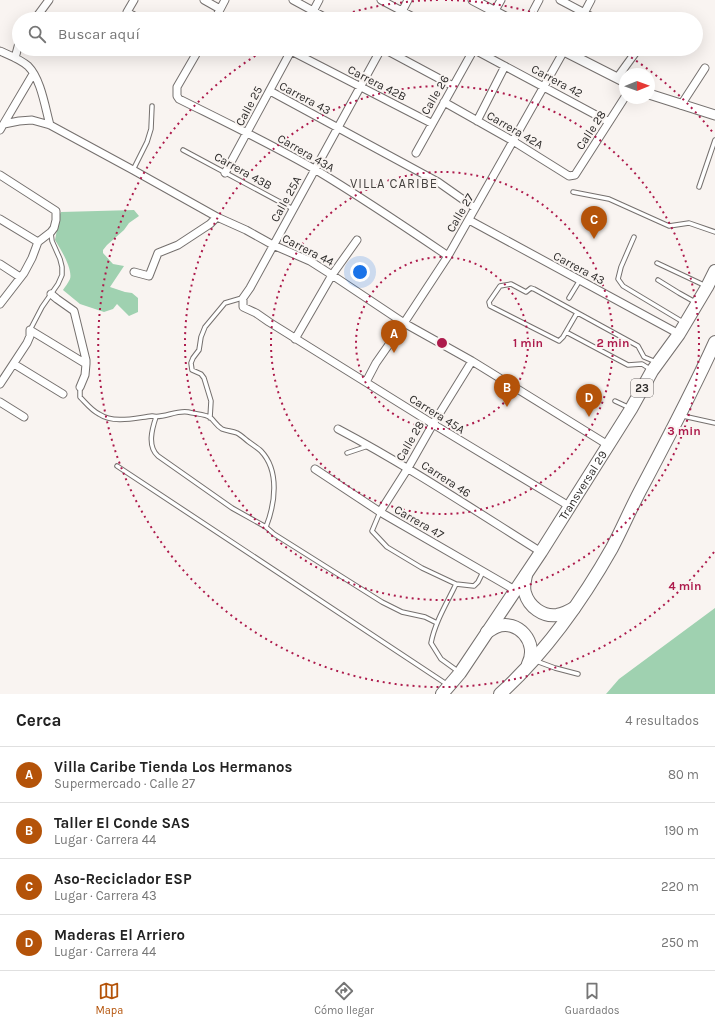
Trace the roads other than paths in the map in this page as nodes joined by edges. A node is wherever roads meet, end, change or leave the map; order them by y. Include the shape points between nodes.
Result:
1 (48, 0) edge
2 (134, 0) edge
3 (204, 0) edge
4 (225, 0) edge
5 (293, 0) edge
6 (319, 0) edge
7 (382, 0) edge
8 (408, 0) edge
9 (474, 0) edge
10 (501, 0) edge
11 (539, 0) edge
12 (560, 0) edge
13 (591, 0) edge
14 (220, 9) junction
15 (313, 11) joint
16 (402, 11) joint
17 (40, 12) edge
18 (127, 12) edge
19 (218, 12) edge
20 (488, 12) edge
21 (494, 12) edge
22 (533, 12) edge
23 (577, 12) edge
24 (585, 12) edge
25 (0, 51) edge
26 (193, 56) edge
27 (289, 56) edge
28 (303, 56) edge
29 (379, 56) edge
30 (396, 56) edge
31 (469, 56) edge
32 (486, 56) edge
33 (560, 56) edge
34 (575, 56) edge
35 (634, 56) edge
36 (15, 58) joint
37 (505, 66) junction
38 (628, 68) edge
39 (705, 68) dead end
40 (33, 74) junction
41 (619, 79) edge
42 (453, 86) junction
43 (360, 87) junction
44 (544, 87) junction
45 (270, 91) junction
46 (655, 96) edge
47 (444, 102) junction
48 (621, 104) edge
49 (682, 105) junction
50 (152, 106) dead end
51 (715, 115) edge
52 (477, 120) junction
53 (609, 122) junction
54 (431, 123) junction
55 (50, 125) junction
56 (2, 127) edge
57 (338, 128) junction
58 (247, 133) junction
59 (715, 140) edge
60 (513, 141) junction
61 (183, 150) dead end
62 (416, 153) dead end
63 (133, 170) junction
64 (315, 170) junction
65 (226, 173) junction
66 (0, 175) edge
67 (575, 175) joint
68 (699, 187) dead end
69 (573, 192) dead end
70 (475, 208) junction
71 (293, 209) junction
72 (217, 217) junction
73 (0, 218) edge
74 (469, 220) junction
75 (51, 232) junction
76 (715, 232) edge
77 (634, 237) dead end
78 (357, 240) dead end
79 (38, 242) junction
80 (273, 245) junction
81 (448, 256) junction
82 (657, 263) dead end
83 (0, 264) edge
84 (715, 271) edge
85 (134, 272) dead end
86 (332, 275) junction
87 (20, 277) junction
88 (580, 280) junction
89 (658, 280) dead end
90 (707, 287) junction
91 (51, 294) junction
92 (243, 298) junction
93 (569, 298) dead end
94 (698, 303) junction
95 (0, 304) edge
96 (577, 313) junction
97 (404, 323) junction
98 (685, 324) junction
99 (30, 330) junction
100 (566, 332) junction
101 (679, 334) junction
102 (295, 339) junction
103 (715, 342) edge
104 (472, 361) junction
105 (14, 364) junction
106 (86, 364) junction
107 (655, 367) junction
108 (366, 382) junction
109 (0, 384) edge
110 (80, 387) joint
111 (63, 394) dead end
112 (615, 401) dead end
113 (0, 402) edge
114 (631, 409) junction
115 (680, 416) junction
116 (24, 417) dead end
117 (156, 417) junction
118 (210, 418) junction
119 (715, 423) edge
120 (432, 424) junction
121 (338, 429) dead end
122 (369, 445) junction
123 (608, 446) junction
124 (347, 453) dead end
125 (116, 466) dead end
126 (408, 468) junction
127 (315, 469) dead end
128 (569, 506) junction
129 (380, 512) junction
130 (266, 527) junction
131 (540, 552) junction
132 (483, 572) junction
133 (526, 573) junction
134 (456, 584) junction
135 (515, 590) junction
136 (575, 607) junction
137 (437, 623) junction
138 (486, 633) junction
139 (530, 664) junction
140 (460, 673) junction
141 (578, 674) dead end
142 (446, 690) edge
143 (500, 694) edge

1 - 17 street
2 - 18 street
3 - 14 street
4 - 14 street
5 - 15 street
6 - 15 street
7 - 16 street
8 - 16 street
9 - 20 street
10 - 21 street
11 - 22 street
12 - 23 street
13 - 24 street
14 - 19 street
25 - 36 street
26 - 58 street, Carrera 43A via 177,87 179,99
27 - 45 street, Calle 25
28 - 43 street, Carrera 42B
29 - 43 street, Calle 25A
30 - 42 street
31 - 42 street, Calle 26
32 - 37 street, Carrera 42
33 - 44 street, Calle 27
34 - 41 street
35 - 38 street
36 - 40 street via 28,66
37 - 44 street, Carrera 42
37 - 52 street
39 - 49 street
40 - 55 street via 40,86
40 - 56 street
42 - 47 street, Calle 26
43 - 54 street, Carrera 42B
43 - 57 street, Calle 25A
44 - 53 street, Carrera 42
44 - 60 street, Calle 27
45 - 57 street, Carrera 43
45 - 58 street, Calle 25
46 - 49 street
47 - 52 street, Carrera 42A
47 - 54 street, Calle 26
48 - 53 street, Calle 28
49 - 51 street
50 - 63 lane via 151,129
52 - 60 street, Carrera 42A
53 - 67 street, Calle 28
54 - 62 street, Calle 26
55 - 56 street, Carrera 44 via 32,120
55 - 63 street, Carrera 44
57 - 64 street, Calle 25A
57 - 70 street, Carrera 43 via 438,182
58 - 64 street, Carrera 43A
58 - 65 street, Calle 25
59 - 68 lane
60 - 67 street, Carrera 42A via 569,176
60 - 70 street, Calle 27
61 - 65 lane, Carrera 43B
63 - 72 street, Carrera 44
64 - 71 street, Calle 25A
64 - 81 street, Carrera 43A
65 - 71 lane, Carrera 43B
66 - 75 street via 56,212
69 - 76 lane via 609,199 669,226 689,223
70 - 74 street, Calle 27
71 - 80 street, Calle 25A
72 - 80 street, Carrera 44
72 - 85 street via 178,245 158,253 149,276
73 - 79 street
74 - 81 street, Calle 27
74 - 88 street, Carrera 43
75 - 79 street
75 - 91 lane via 52,242 62,267 62,275
77 - 98 lane via 618,279 623,286
78 - 86 street
79 - 87 street
80 - 86 street, Carrera 44 via 310,261
80 - 92 street, Calle 25A
81 - 97 street, Calle 27
82 - 90 lane
83 - 87 street
84 - 90 highway, Transversal 29 / 23
86 - 97 street, Carrera 44
86 - 102 street
87 - 95 street
88 - 93 lane
88 - 101 street, Carrera 43
89 - 94 lane
90 - 94 highway, Transversal 29 / 23
91 - 99 lane
91 - 106 street via 74,311
92 - 102 street via 243,306
92 - 118 lane via 225,303 205,327 199,350 191,364 192,370 204,378 211,401
94 - 98 highway, Transversal 29 / 23
96 - 100 lane
96 - 100 lane via 534,289 526,292 511,284 500,286 489,302 490,306 559,341
96 - 107 lane via 638,346 644,357
97 - 104 street, Carrera 44
97 - 108 street, Calle 27
98 - 101 highway, Transversal 29 / 23
99 - 105 street via 30,336
99 - 106 street
100 - 107 lane via 628,365 642,364
101 - 107 highway, Transversal 29 / 23
102 - 108 street, Carrera 45A
103 - 115 highway
104 - 120 street, Calle 28
104 - 123 street, Carrera 44
105 - 109 street
105 - 111 street
106 - 110 street
107 - 114 highway, Transversal 29 / 23
108 - 120 street, Carrera 45A
110 - 117 lane via 80,397 100,415 123,420
112 - 114 lane
113 - 116 street
114 - 123 highway, Transversal 29 / 23
115 - 119 lane
115 - 136 highway via 612,547
117 - 118 lane via 185,412
117 - 130 lane via 151,444 154,453 232,508
118 - 130 lane via 217,426 238,433 262,452 269,463 274,491
120 - 126 street, Calle 28
120 - 128 street, Carrera 45A
121 - 122 street, Carrera 46
122 - 124 lane
122 - 126 street, Carrera 46
123 - 128 highway, Transversal 29 / 23
125 - 142 lane via 210,527
126 - 129 street, Calle 28
126 - 131 street, Carrera 46
127 - 129 street, Carrera 47
128 - 131 highway, Transversal 29 / 23
129 - 132 street, Carrera 47
129 - 134 lane via 372,531 387,547
130 - 137 lane via 382,602 402,612 425,617
131 - 133 highway, Transversal 29 / 23
132 - 134 lane via 474,586
132 - 135 street, Carrera 47
133 - 135 highway, Transversal 29 / 23
133 - 136 highway via 525,594 537,610 556,615 566,613
134 - 137 lane
135 - 138 highway, Transversal 29 / 23
136 - 139 highway
137 - 140 lane via 431,643 440,659
138 - 139 highway via 496,627 507,625 518,629 527,636 531,647
138 - 140 highway, Transversal 29 / 23
139 - 141 lane
139 - 143 highway
140 - 142 highway, Transversal 29 / 23

